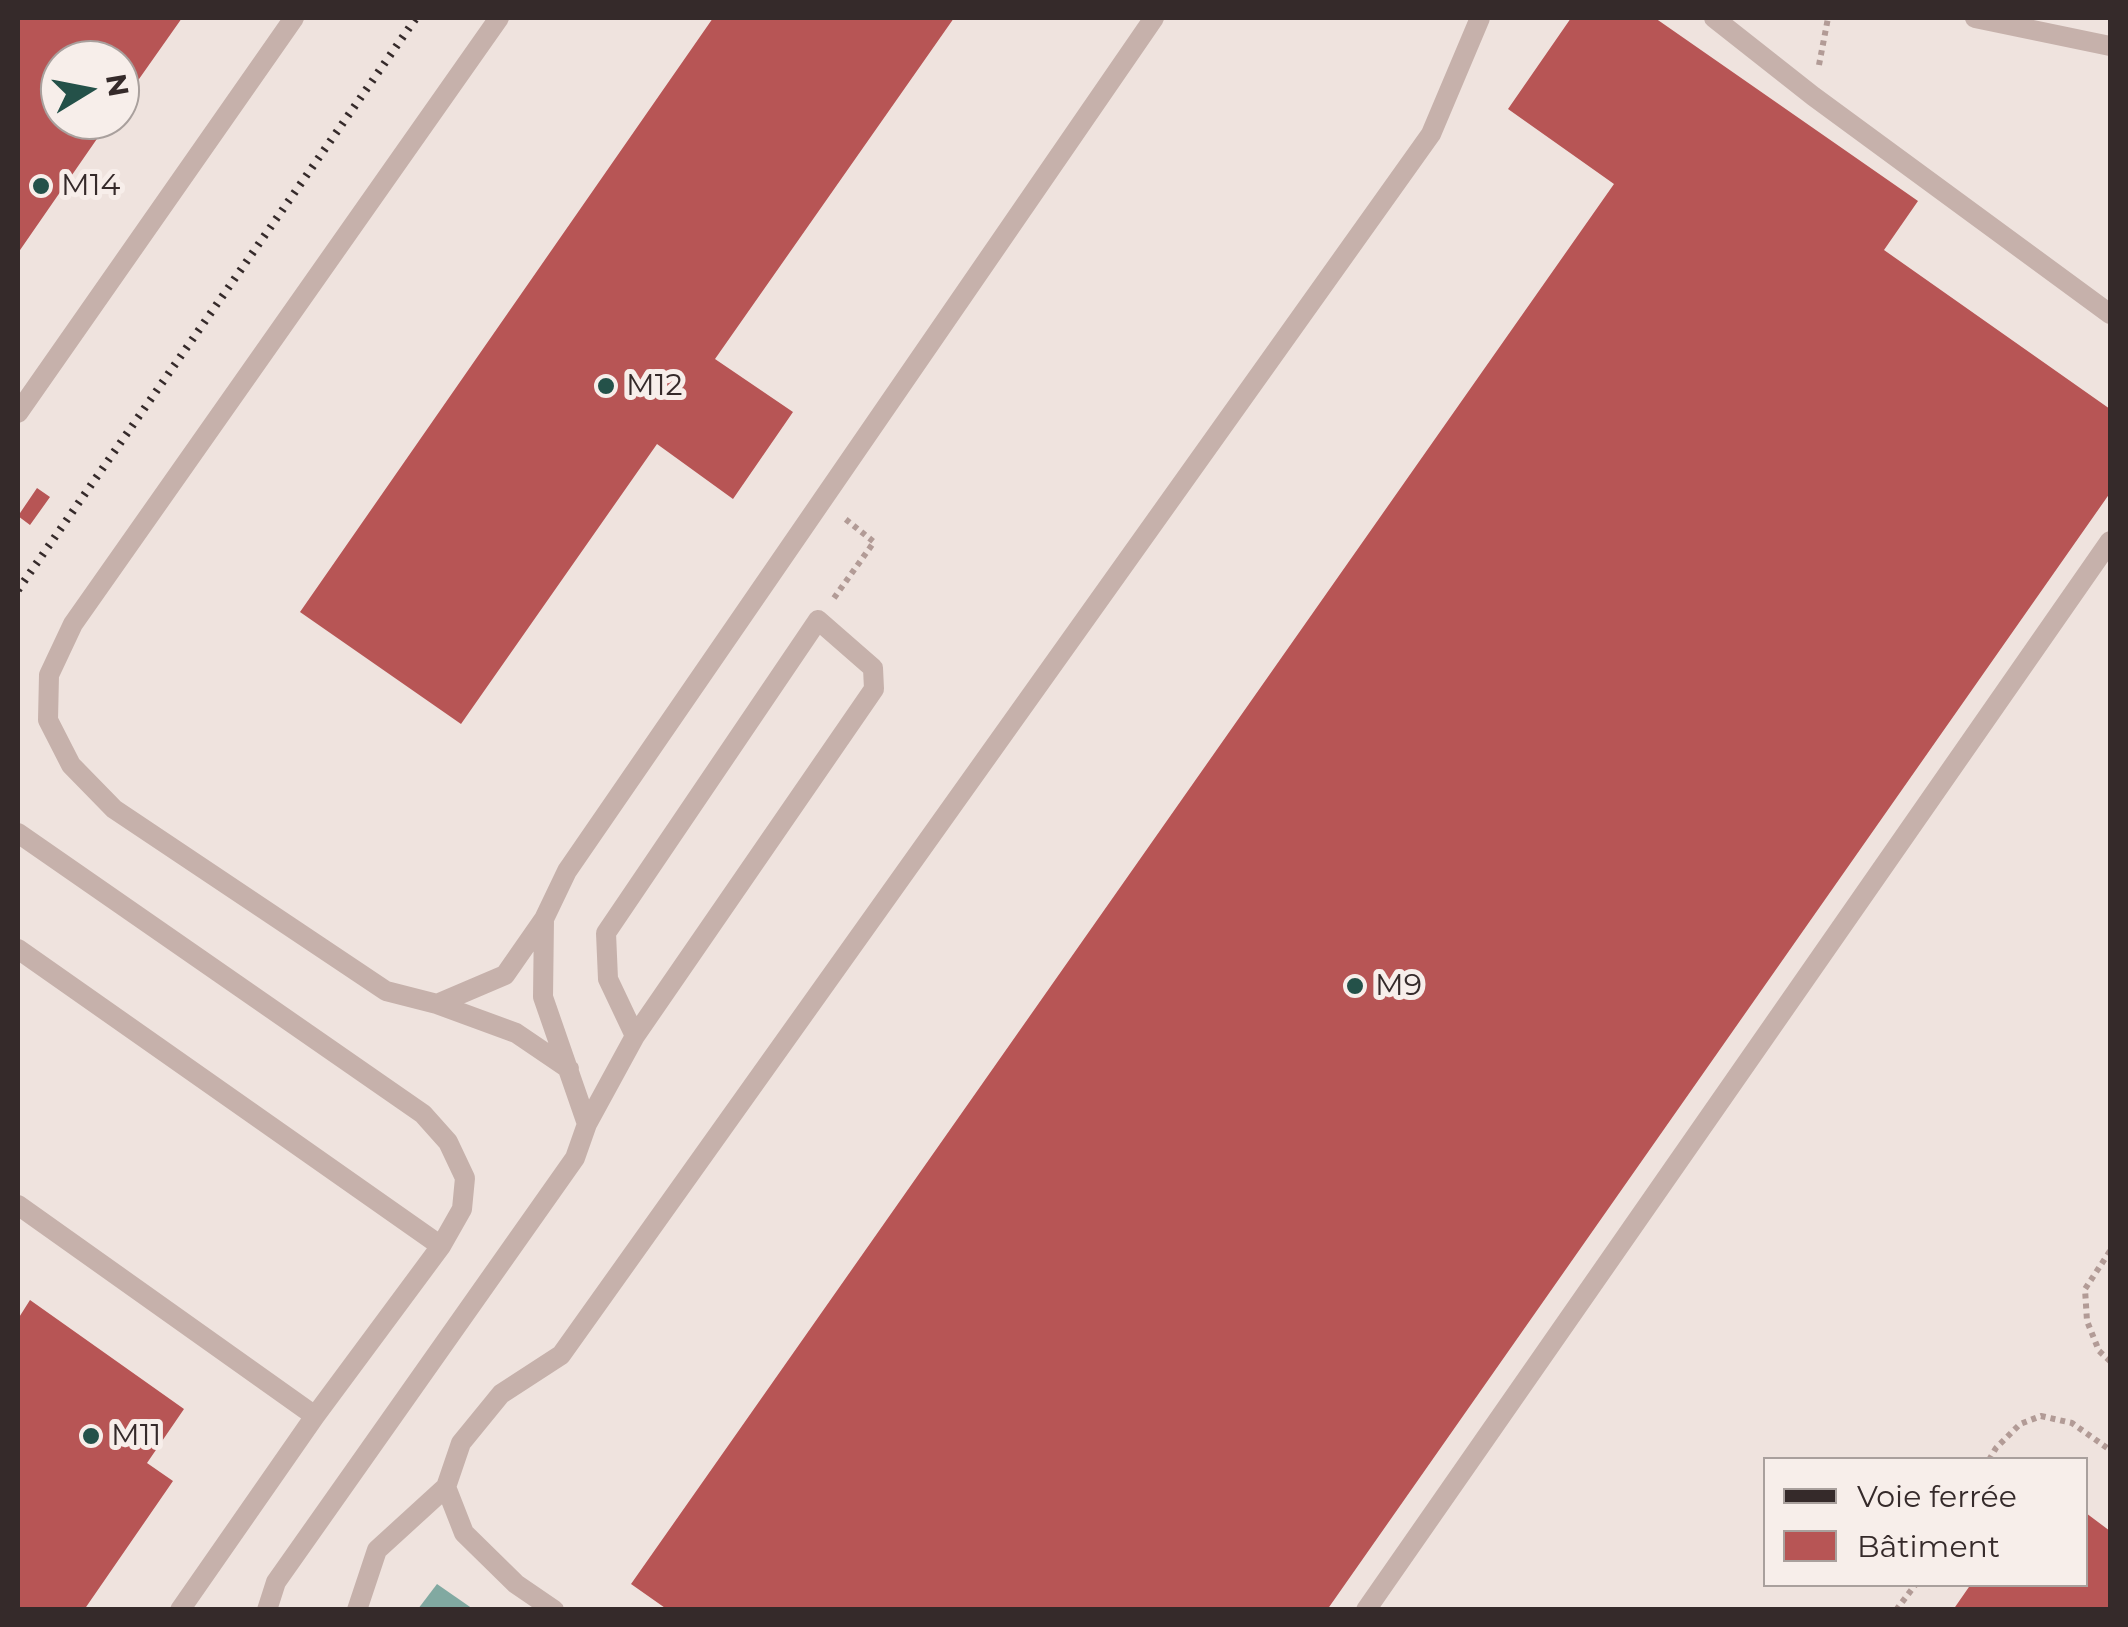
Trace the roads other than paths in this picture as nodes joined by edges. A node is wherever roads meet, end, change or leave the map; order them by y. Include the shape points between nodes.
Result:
1 (294, 18) edge
2 (499, 18) edge
3 (1154, 18) edge
4 (1480, 18) edge
5 (1714, 18) edge
6 (1974, 18) edge
7 (2110, 46) edge
8 (2110, 314) edge
9 (18, 413) edge
10 (2110, 542) edge
11 (18, 834) edge
12 (544, 919) junction
13 (18, 950) edge
14 (437, 1004) junction
15 (635, 1036) junction
16 (569, 1070) junction
17 (587, 1124) junction
18 (18, 1206) edge
19 (441, 1246) junction
20 (315, 1416) junction
21 (446, 1486) junction
22 (180, 1610) edge
23 (267, 1610) edge
24 (357, 1610) edge
25 (554, 1610) edge
26 (1366, 1610) edge

1 - 9 lane
2 - 14 lane via 73,624 50,675 48,720 70,764 114,809 386,991
3 - 12 lane via 566,871
4 - 21 lane via 1431,134 561,1355 501,1394 461,1443
5 - 8 lane
6 - 7 lane
10 - 26 lane
11 - 19 lane via 423,1114 448,1142 465,1178 462,1209
12 - 14 lane via 505,975
12 - 16 lane via 543,996
13 - 19 lane
14 - 16 lane via 516,1033
15 - 15 lane via 874,689 873,668 818,620 606,933 608,979
15 - 17 lane
16 - 17 lane
17 - 23 lane via 575,1158 276,1582
18 - 20 lane
19 - 20 lane
20 - 22 lane
21 - 24 lane via 377,1550
21 - 25 lane via 464,1533

